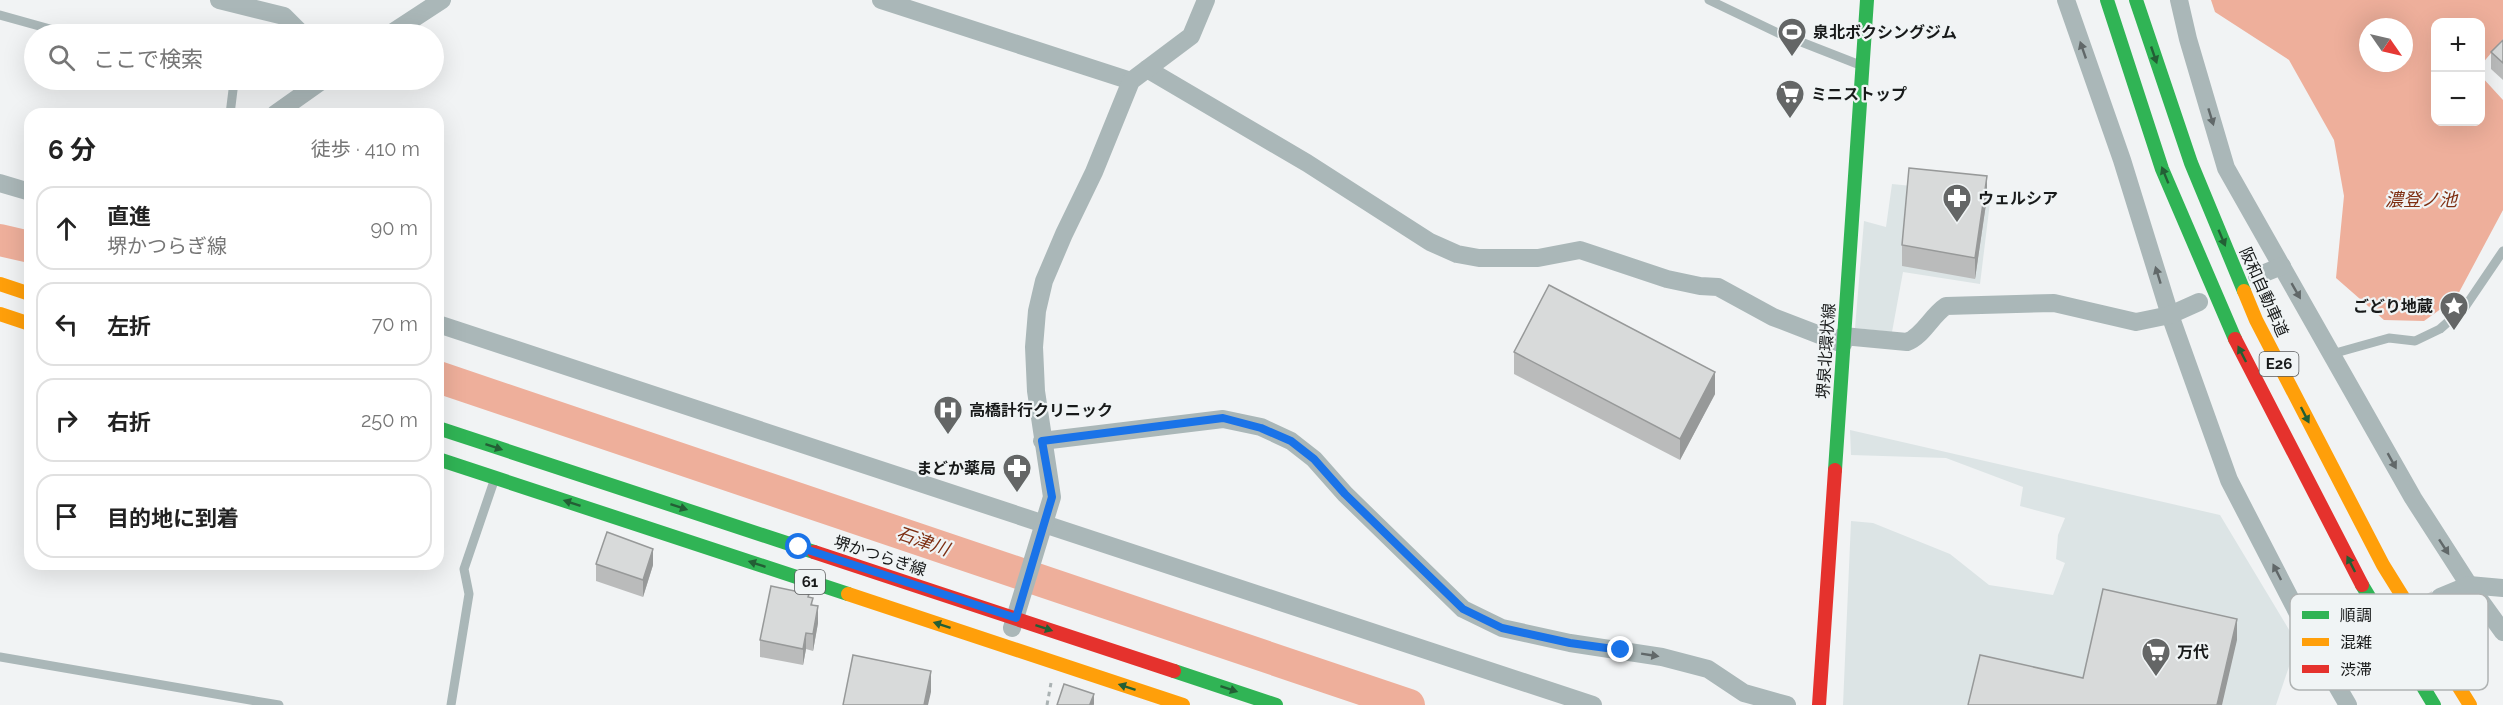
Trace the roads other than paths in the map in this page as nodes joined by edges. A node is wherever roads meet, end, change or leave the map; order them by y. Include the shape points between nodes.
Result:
1 (219, 0) edge
2 (442, 0) edge
3 (880, 0) edge
4 (1206, 0) edge
5 (1709, 0) edge
6 (1867, 0) edge
7 (2066, 0) edge
8 (2107, 0) edge
9 (2136, 0) edge
10 (2179, 0) edge
11 (0, 15) edge
12 (32, 24) edge
13 (292, 24) edge
14 (405, 24) edge
15 (1862, 66) junction
16 (1147, 69) junction
17 (1131, 81) junction
18 (233, 90) edge
19 (309, 90) edge
20 (231, 108) edge
21 (283, 108) edge
22 (0, 183) edge
23 (24, 190) edge
24 (2503, 251) edge
25 (2282, 266) junction
26 (2257, 276) dead end
27 (0, 284) edge
28 (24, 292) edge
29 (2199, 302) dead end
30 (0, 314) edge
31 (2170, 315) junction
32 (24, 322) edge
33 (444, 326) edge
34 (1843, 340) junction
35 (2332, 354) junction
36 (444, 430) edge
37 (1042, 441) junction
38 (444, 461) edge
39 (495, 478) junction
40 (1045, 524) junction
41 (2469, 585) junction
42 (2503, 588) edge
43 (2368, 594) edge
44 (2401, 594) edge
45 (2447, 594) tunnel mouth
46 (2476, 594) edge
47 (2290, 598) edge
48 (2488, 611) edge
49 (1016, 618) junction
50 (2503, 632) edge
51 (1006, 646) junction
52 (0, 657) edge
53 (2339, 690) edge
54 (2425, 690) edge
55 (2461, 690) edge
56 (279, 705) edge
57 (451, 705) edge
58 (1183, 705) edge
59 (1276, 705) edge
60 (1593, 705) edge
61 (1787, 705) edge
62 (1819, 705) edge
63 (2348, 705) edge
64 (2434, 705) edge
65 (2470, 705) edge

1 - 13 street via 284,16
2 - 14 street
3 - 17 street
4 - 16 street via 1191,36
5 - 15 lane
6 - 15 main road, 堺泉北環状線
31 -> 7 street via 2122,160
43 -> 8 main road, E26 via 2230,331 2162,169
9 -> 44 main road, 阪和自動車道 / E26 via 2191,163 2256,320
10 -> 25 street via 2226,168
11 - 12 lane
15 - 34 main road, 堺泉北環状線
16 - 17 street
16 - 34 street via 1307,163 1430,242 1457,254 1538,258 1580,250 1667,279 1718,287 1773,317
17 - 37 street via 1044,281 1034,347
18 - 20 lane
19 - 21 street
22 - 23 street
24 - 35 lane via 2465,307 2440,329 2415,341 2389,338
25 - 26 street
25 -> 35 street
27 - 28 main road
29 - 31 street
30 - 32 main road
31 - 34 street via 2136,322 2054,303 1946,306 1907,342
47 -> 31 street via 2229,480
33 - 40 street
34 - 62 main road, 堺泉北環状線
35 -> 41 street via 2413,498
36 -> 49 main road, 堺かつらぎ線 / 61
37 - 40 street via 1052,497
37 -> 61 street via 1223,418 1261,428 1291,441 1314,459 1463,609 1502,628 1708,669 1744,693
38 - 39 main road, 61
51 -> 39 main road, 61
39 - 57 lane via 464,568 469,594
40 - 49 street
40 - 60 street
41 - 42 street
41 - 45 street
41 - 46 street
48 - 50 street
49 - 51 street
49 -> 59 main road, 堺かつらぎ線 / 61
58 -> 51 main road, 61
52 - 56 lane
53 - 63 street
64 -> 54 main road, E26
55 -> 65 main road, 阪和自動車道 / E26

